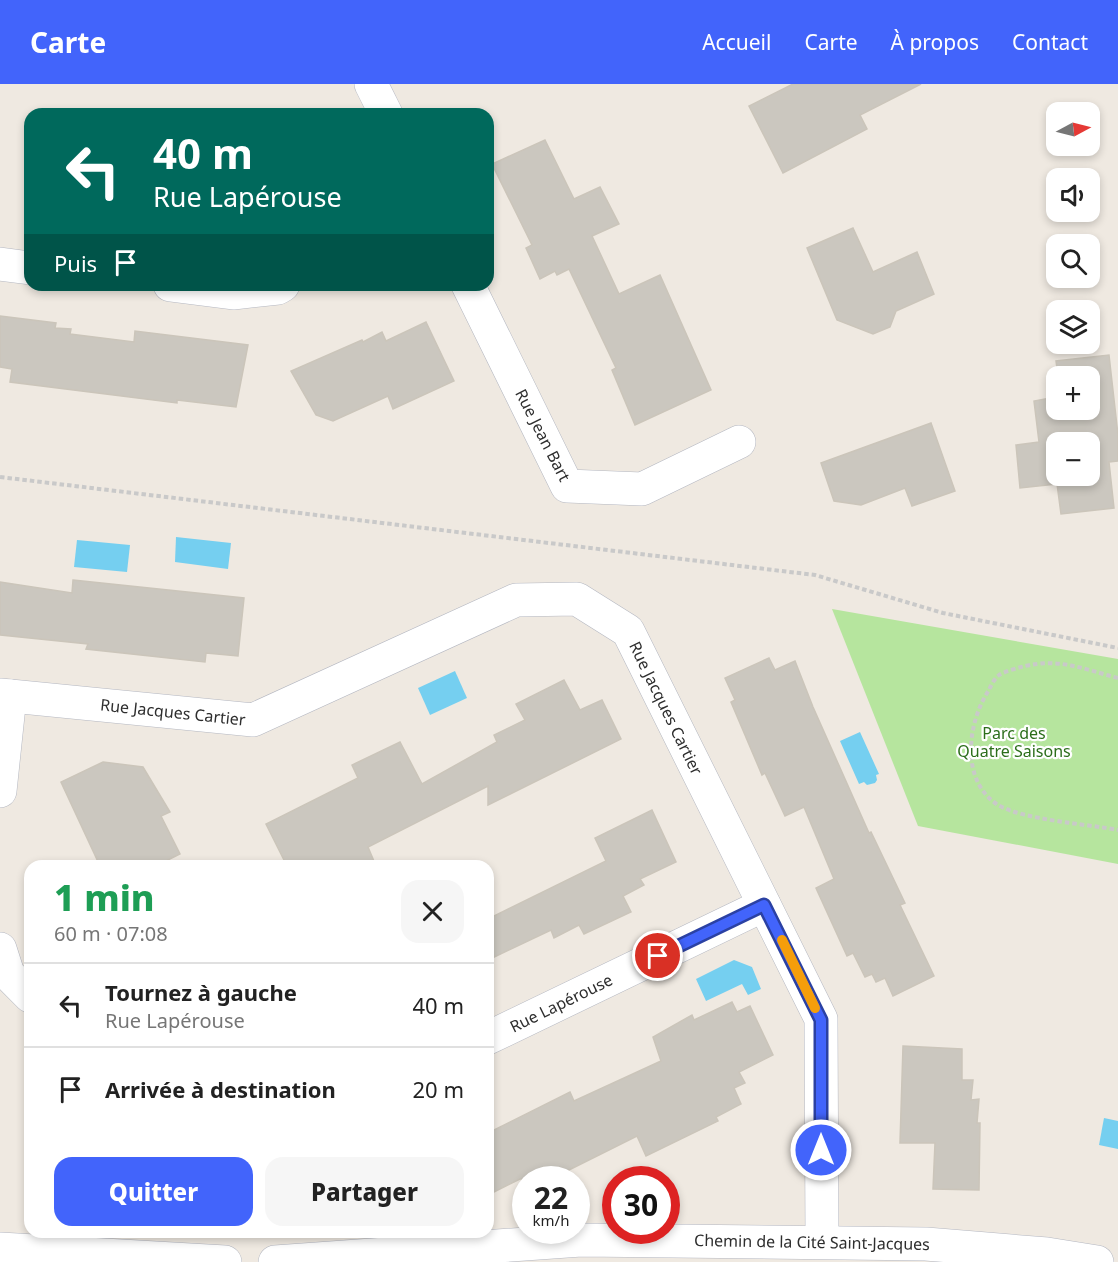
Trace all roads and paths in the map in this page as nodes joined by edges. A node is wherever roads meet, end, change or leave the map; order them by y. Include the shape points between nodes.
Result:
1 (371, 84) edge
2 (383, 108) edge
3 (0, 264) edge
4 (24, 267) edge
5 (217, 291) edge
6 (251, 291) edge
7 (471, 291) edge
8 (739, 442) dead end
9 (0, 477) edge
10 (1118, 648) edge
11 (1118, 678) edge
12 (5, 695) edge
13 (0, 791) edge
14 (1118, 831) edge
15 (764, 905) junction
16 (0, 949) edge
17 (24, 990) edge
18 (494, 1035) edge
19 (822, 1241) junction
20 (0, 1249) edge
21 (225, 1262) edge
22 (275, 1262) edge
23 (1097, 1262) edge

1 - 2 street
3 - 4 street
5 - 6 street
7 - 8 street, Rue Jean Bart via 567,486 642,489
9 - 10 path via 815,575 943,613
11 - 14 path via 1059,662 1024,666 998,676 981,701 972,734 971,763 981,791 999,806
12 - 13 street
12 - 15 street, Rue Jacques Cartier via 253,720 516,600 577,599 628,631
15 - 18 street, Rue Lapérouse
15 - 19 street, Rue Jacques Cartier via 821,1020
16 - 17 street via 8,974
19 - 22 street, Chemin de la Cité Saint-Jacques via 581,1240
19 - 23 street, Chemin de la Cité Saint-Jacques via 926,1244
20 - 21 street

